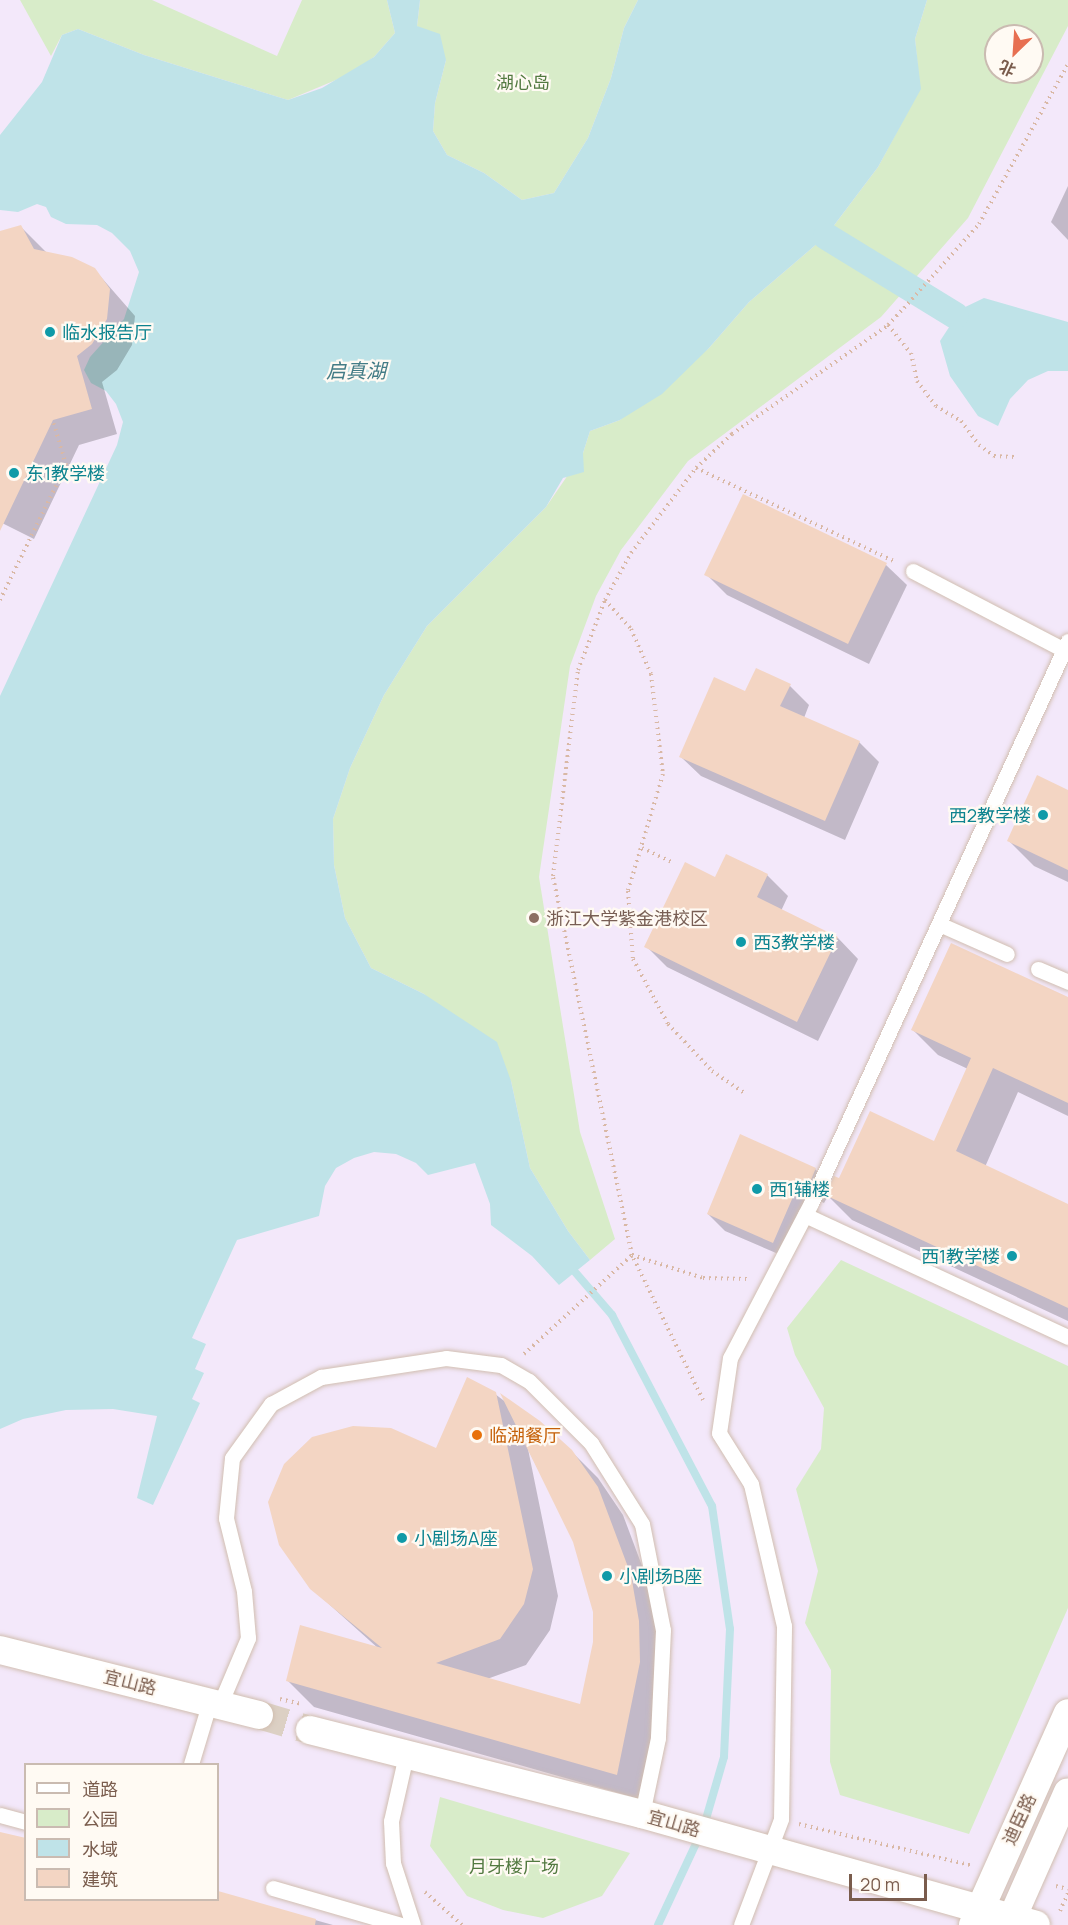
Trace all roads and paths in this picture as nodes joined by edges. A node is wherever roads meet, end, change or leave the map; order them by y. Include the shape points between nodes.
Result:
1 (1068, 64) edge
2 (888, 326) junction
3 (53, 421) dead end
4 (1014, 457) dead end
5 (696, 468) junction
6 (912, 571) joint
7 (0, 600) edge
8 (605, 600) junction
9 (1066, 646) edge
10 (642, 848) junction
11 (672, 862) dead end
12 (939, 924) junction
13 (1006, 954) dead end
14 (1038, 969) dead end
15 (1068, 982) edge
16 (747, 1094) dead end
17 (805, 1215) junction
18 (632, 1255) junction
19 (772, 1276) junction
20 (1068, 1338) edge
21 (507, 1368) junction
22 (719, 1433) junction
23 (0, 1650) edge
24 (214, 1702) junction
25 (1068, 1713) edge
26 (259, 1715) tunnel mouth
27 (310, 1730) tunnel mouth
28 (406, 1755) junction
29 (191, 1763) edge
30 (1068, 1792) edge
31 (0, 1815) edge
32 (652, 1817) junction
33 (781, 1820) junction
34 (24, 1821) edge
35 (770, 1852) junction
36 (996, 1871) junction
37 (1028, 1879) junction
38 (421, 1883) dead end
39 (273, 1888) dead end
40 (1068, 1889) edge
41 (976, 1917) edge
42 (1019, 1923) edge
43 (401, 1925) edge
44 (413, 1925) edge
45 (462, 1925) edge
46 (741, 1925) edge

1 - 2 path via 979,224
2 - 4 path via 911,352 917,381 936,406 961,421 979,445 994,456
2 - 5 path via 732,434
3 - 7 path via 66,465
5 - 6 path
5 - 8 path via 630,553
6 - 9 lane
8 - 10 path via 631,629 651,674 663,774
8 - 18 path via 578,670 553,876
9 - 12 lane
10 - 11 path
10 - 16 path via 628,891 633,959 668,1024 712,1071
12 - 13 lane
12 - 17 lane
14 - 15 lane
17 - 19 lane
17 - 20 lane
18 - 19 path via 703,1278
18 - 21 path
18 - 22 path
19 - 22 lane via 730,1358
21 - 24 lane via 446,1358 321,1377 271,1404 232,1458 226,1518 244,1591 248,1638
21 - 32 lane via 529,1381 591,1443 642,1524 663,1630
22 - 33 lane via 751,1484 784,1626
23 - 24 street, 宜山路
24 - 26 street, 宜山路
24 - 29 lane
25 - 36 street, 迪臣路
27 - 28 street, 宜山路
28 - 32 street, 宜山路
28 - 44 lane via 391,1821 393,1863
30 - 37 street, 迪臣路
31 - 34 lane
32 - 35 street, 宜山路
33 - 35 lane
33 - 36 path
35 - 41 street, 宜山路
35 - 46 lane
36 - 41 street, 迪臣路
37 - 40 path
37 - 42 street, 迪臣路
38 - 45 path via 425,1892
39 - 43 lane
41 - 42 street, 宜山路

